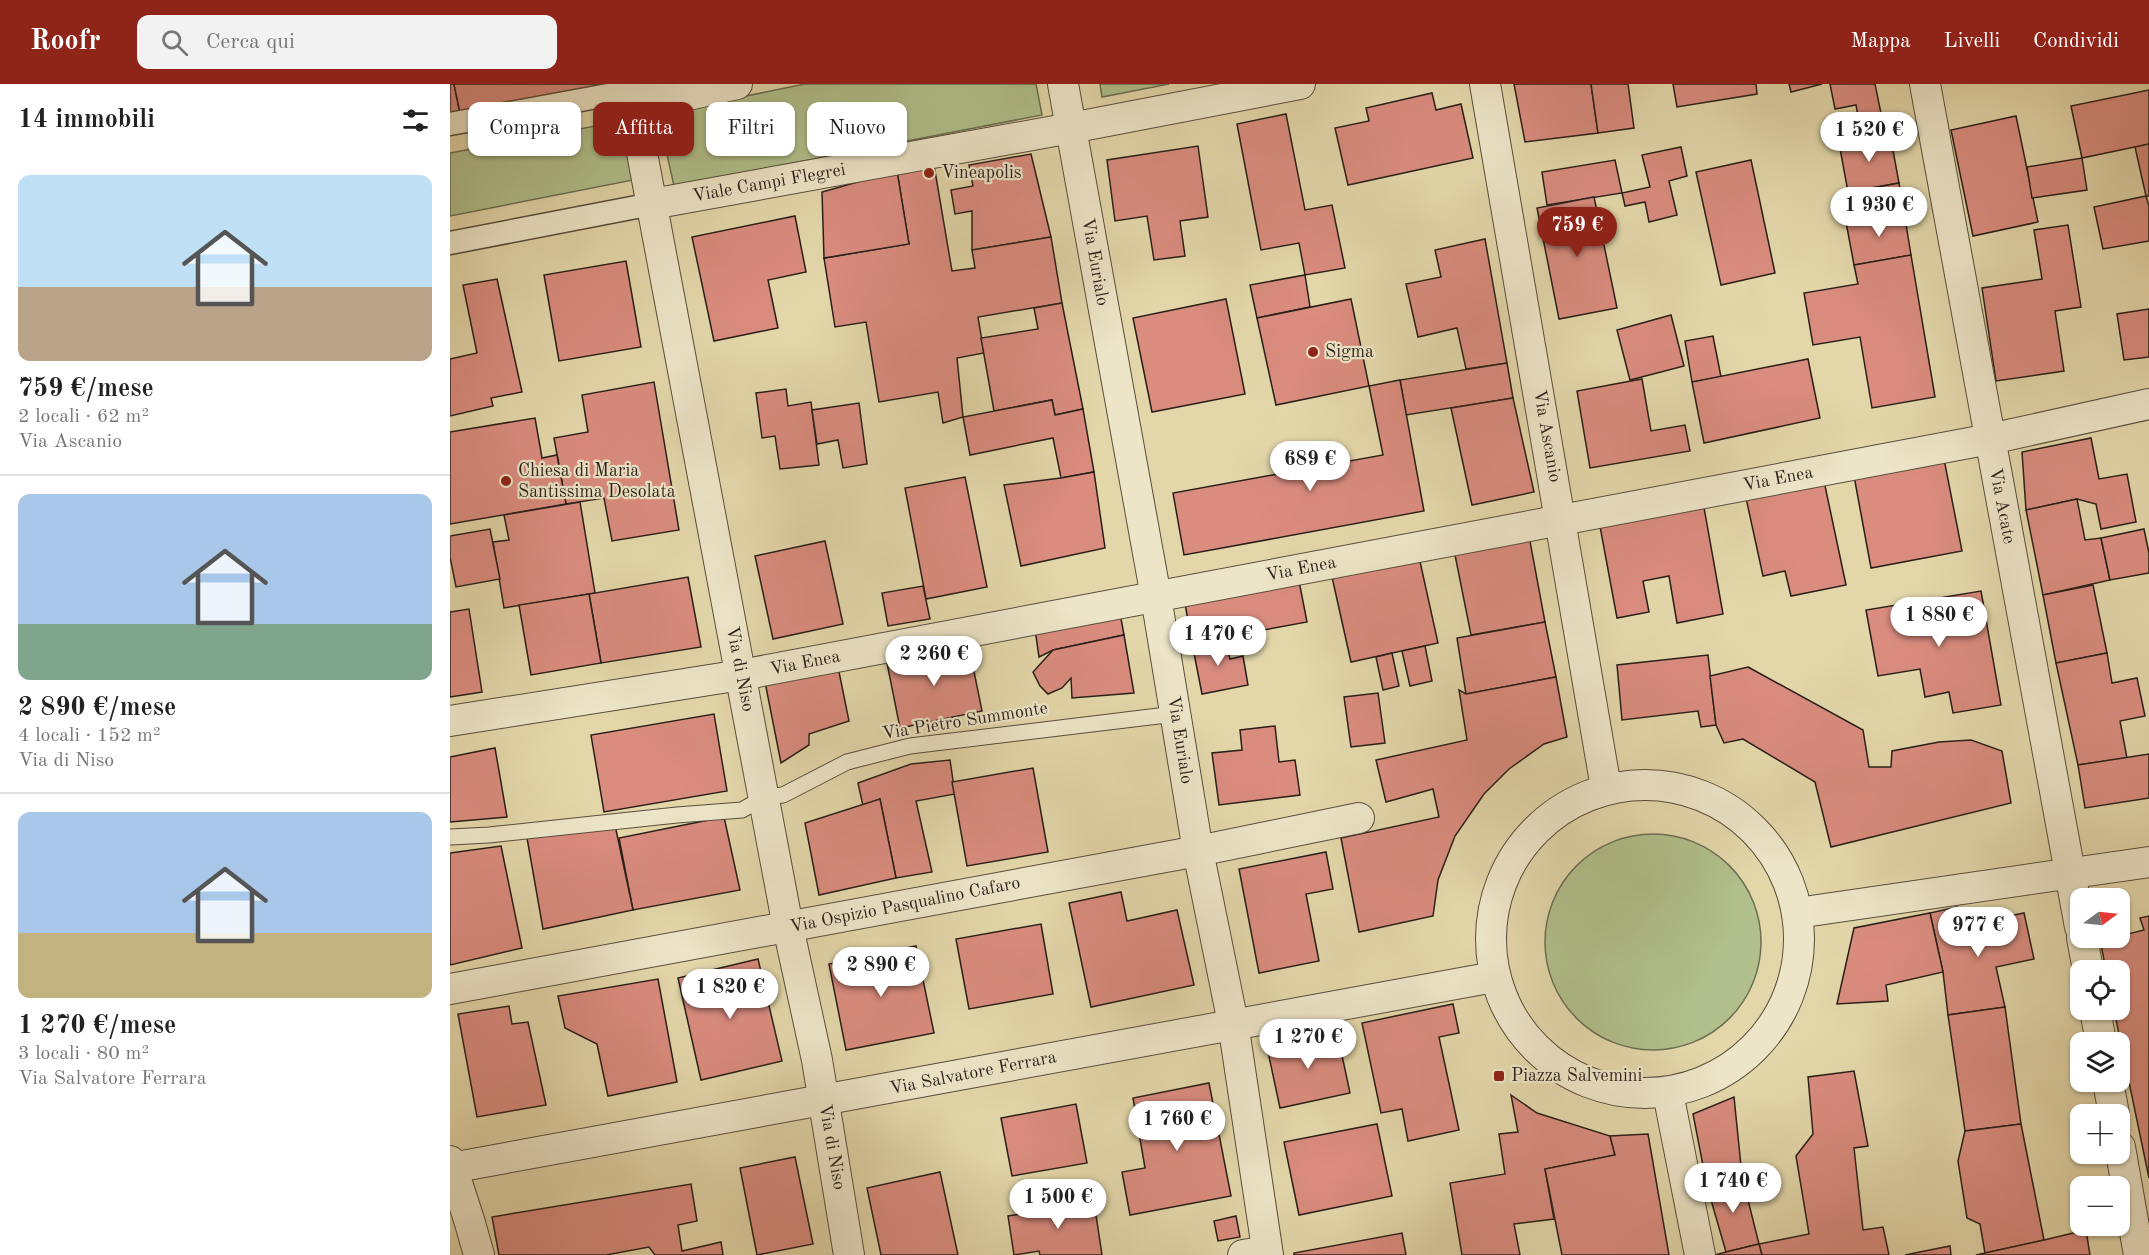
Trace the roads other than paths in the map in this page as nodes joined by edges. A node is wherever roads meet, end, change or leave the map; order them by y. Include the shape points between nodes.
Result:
1 (737, 84) edge
2 (1063, 84) edge
3 (1300, 84) edge
4 (1485, 84) edge
5 (1925, 84) edge
6 (629, 87) edge
7 (450, 124) edge
8 (1071, 128) junction
9 (652, 204) junction
10 (450, 243) edge
11 (2149, 404) edge
12 (1990, 439) junction
13 (1561, 520) junction
14 (1156, 597) junction
15 (741, 675) junction
16 (1175, 714) junction
17 (450, 721) edge
18 (1606, 788) junction
19 (765, 797) junction
20 (1359, 818) dead end
21 (450, 837) edge
22 (1198, 851) junction
23 (2149, 862) edge
24 (2071, 874) junction
25 (2073, 888) edge
26 (1797, 913) junction
27 (788, 927) junction
28 (1494, 977) junction
29 (450, 989) edge
30 (1233, 1023) junction
31 (1668, 1093) junction
32 (824, 1101) junction
33 (2123, 1164) edge
34 (451, 1165) edge
35 (1260, 1254) edge
36 (479, 1255) edge
37 (849, 1255) edge
38 (1700, 1255) edge
39 (2139, 1255) edge

1 - 6 street via 675,98
2 - 8 street, Via Eurialo
3 - 8 street, Viale Campi Flegrei
4 - 13 street, Via Ascanio
5 - 12 street, Via Acate
6 - 7 street
6 - 9 street, Via di Niso
8 - 9 street, Viale Campi Flegrei
8 - 14 street, Via Eurialo
9 - 10 street, Viale Campi Flegrei
9 - 15 street, Via di Niso
11 - 12 street, Via Enea
12 - 13 street, Via Enea
12 - 24 street, Via Acate
13 - 14 street, Via Enea
13 - 18 street, Via Ascanio
14 - 15 street, Via Enea
14 - 16 street, Via Eurialo
15 - 17 street, Via Enea
15 - 19 street, Via di Niso
16 - 19 lane, Via Pietro Summonte via 910,746 848,762 783,795
16 - 22 street, Via Eurialo
18 - 26 street via 1649,784 1690,791 1729,809 1761,837 1784,872
18 - 28 street via 1564,806 1528,836 1503,876 1490,921
19 - 21 lane, Via Pietro Summonte via 741,810
19 - 27 street, Via di Niso
20 - 22 street, Via Ospizio Pasqualino Cafaro
22 - 27 street, Via Ospizio Pasqualino Cafaro
22 - 30 street, Via Eurialo
23 - 24 street
24 - 25 street, Via Acate
24 - 26 street
26 - 31 street via 1799,954 1790,994 1770,1030 1742,1060 1707,1082
27 - 29 street, Via Ospizio Pasqualino Cafaro
27 - 32 street, Via di Niso
28 - 30 street, Via Salvatore Ferrara
28 - 31 street via 1504,1005 1526,1039 1555,1066 1590,1085 1628,1094
30 - 32 street, Via Salvatore Ferrara
30 - 35 street, Via Eurialo
31 - 38 street
32 - 34 street, Via Salvatore Ferrara
32 - 37 street, Via di Niso
33 - 39 street
34 - 36 street

